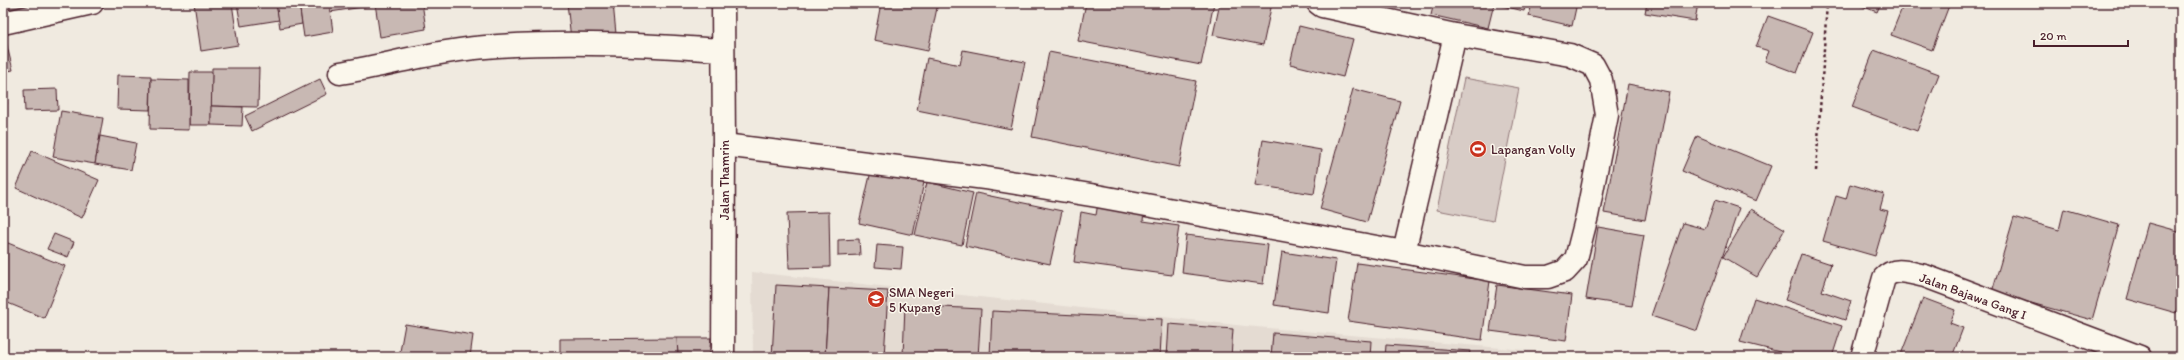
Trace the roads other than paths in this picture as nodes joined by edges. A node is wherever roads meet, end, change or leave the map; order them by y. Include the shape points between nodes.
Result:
1 (92, 3) edge
2 (722, 3) edge
3 (1318, 3) edge
4 (3, 23) edge
5 (1455, 34) junction
6 (722, 50) junction
7 (340, 73) dead end
8 (724, 145) junction
9 (1404, 252) junction
10 (723, 357) edge
11 (1862, 357) edge
12 (2140, 357) edge

1 - 4 street
2 - 6 street, Jalan Thamrin
3 - 5 street via 1322,6
5 - 9 street
5 - 9 street via 1570,55 1593,65 1601,80 1607,114 1587,216 1576,259 1565,271 1548,277 1525,277
6 - 7 street via 633,44 498,46 437,53
6 - 8 street, Jalan Thamrin
8 - 9 street via 985,178
8 - 10 street, Jalan Thamrin
11 - 12 street, Jalan Bajawa Gang I via 1884,278 1889,273 1900,271 1924,276

